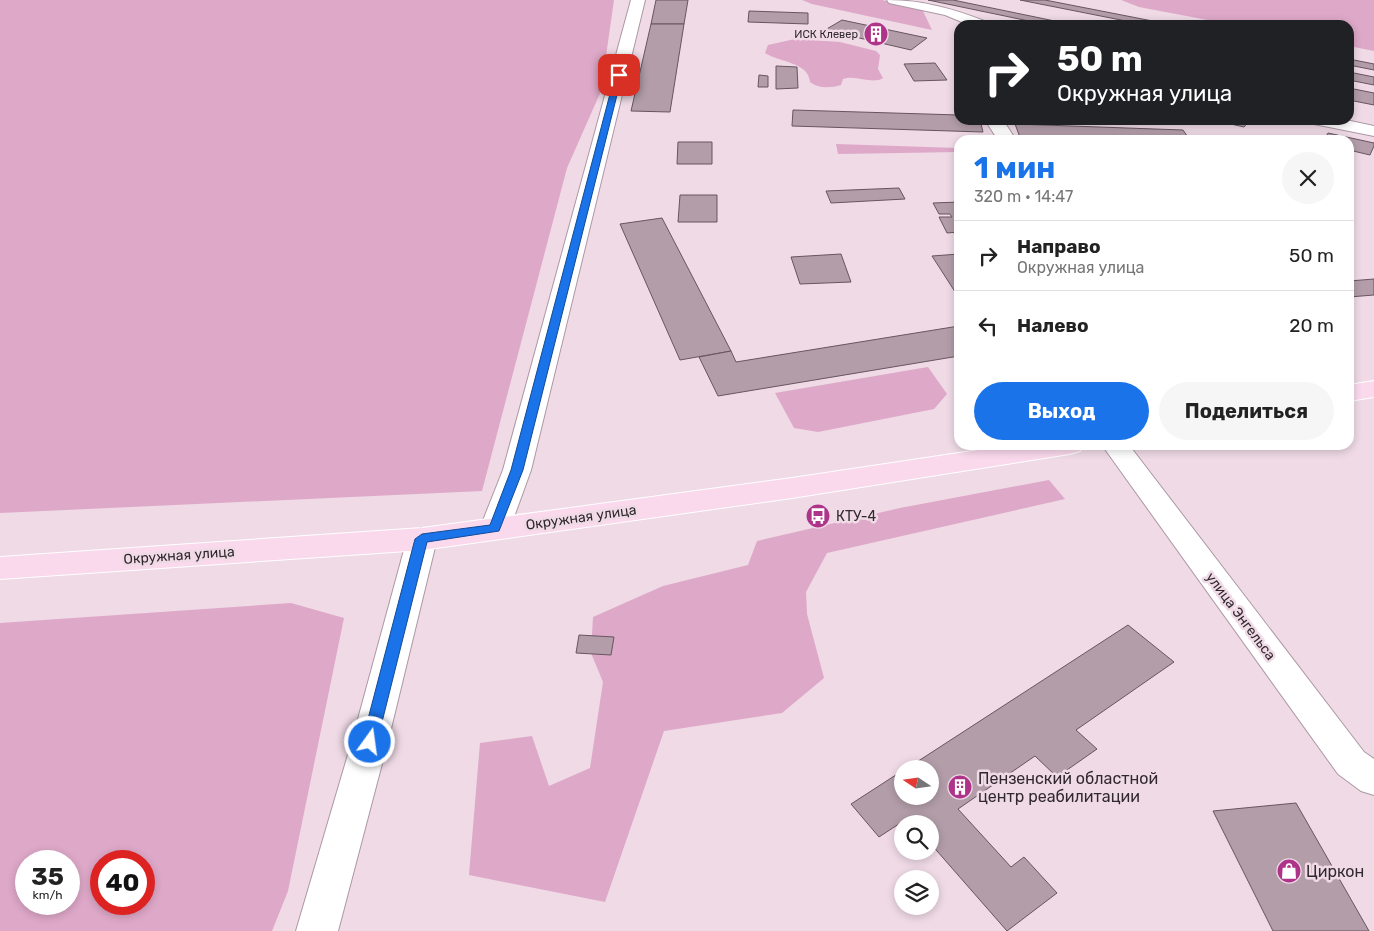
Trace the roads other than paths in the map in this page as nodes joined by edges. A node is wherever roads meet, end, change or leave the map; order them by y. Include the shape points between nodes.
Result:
1 (638, 0) edge
2 (894, 0) edge
3 (969, 20) edge
4 (1345, 125) edge
5 (1374, 131) edge
6 (1374, 388) edge
7 (1354, 392) edge
8 (1038, 450) edge
9 (1119, 450) edge
10 (495, 528) junction
11 (422, 539) junction
12 (0, 568) edge
13 (1374, 780) edge
14 (317, 931) edge

1 - 10 street via 517,470
2 - 3 street via 949,12
4 - 5 street
6 - 7 main road
8 - 10 main road, Окружная улица via 792,488
9 - 13 street, улица Энгельса via 1351,763
10 - 11 main road, Окружная улица
11 - 12 main road, Окружная улица
11 - 14 street

